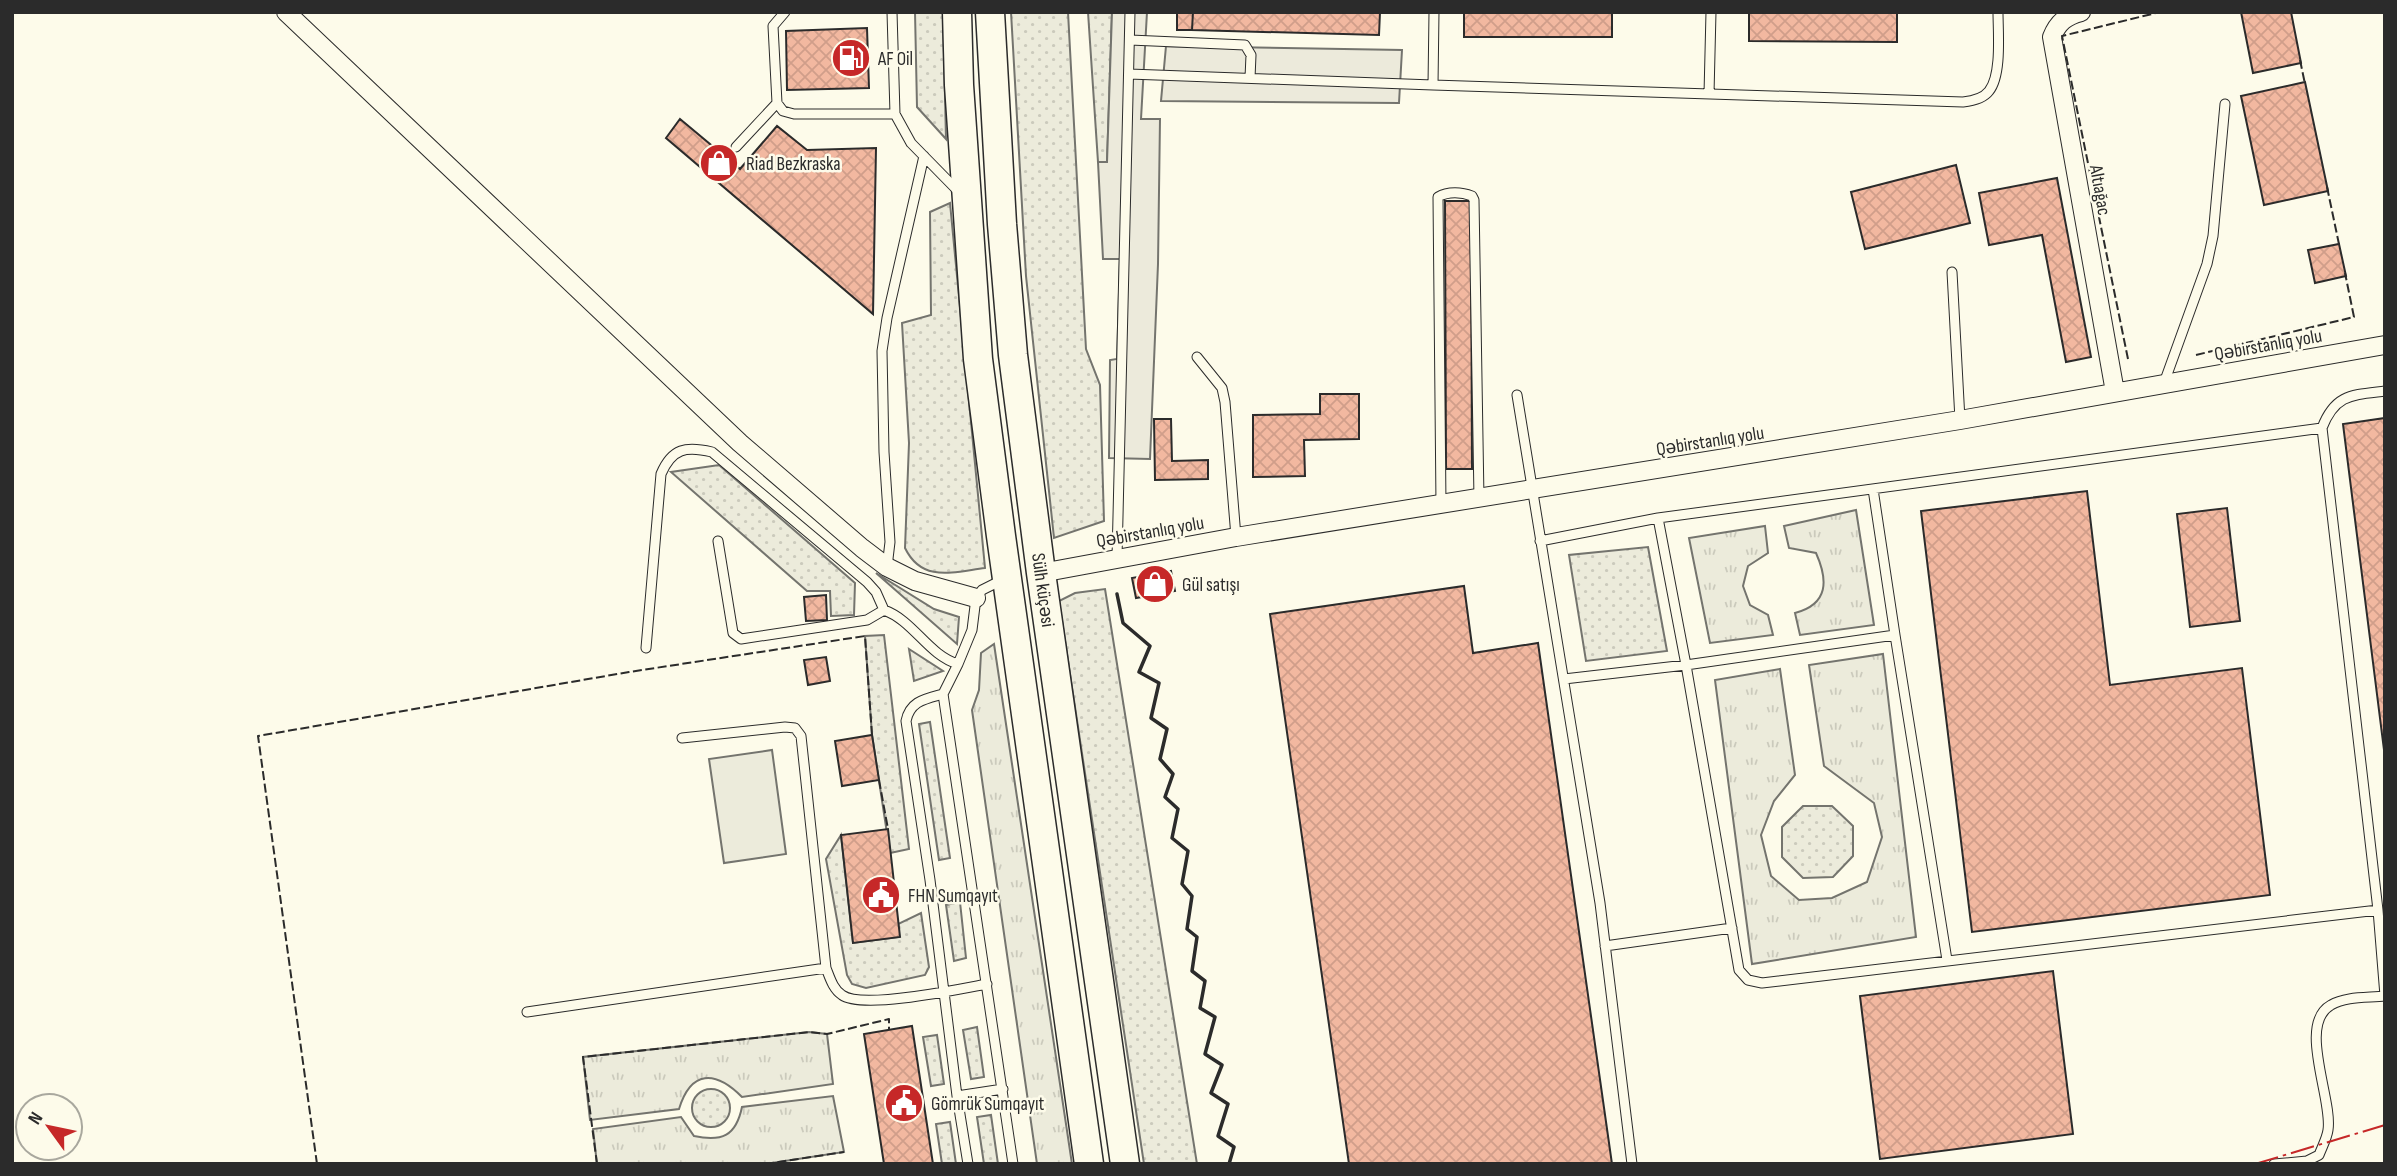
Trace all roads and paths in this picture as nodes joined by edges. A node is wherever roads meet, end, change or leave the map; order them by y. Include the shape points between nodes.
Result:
1 (286, 12) edge
2 (785, 12) edge
3 (892, 12) edge
4 (957, 12) edge
5 (990, 12) edge
6 (1130, 12) edge
7 (1434, 12) edge
8 (1712, 12) edge
9 (1998, 12) edge
10 (2081, 12) edge
11 (1130, 40) junction
12 (1129, 74) junction
13 (1250, 78) junction
14 (1433, 85) junction
15 (1709, 94) junction
16 (776, 103) junction
17 (2225, 104) dead end
18 (895, 114) junction
19 (736, 147) dead end
20 (924, 156) junction
21 (967, 199) junction
22 (1952, 272) dead end
23 (2385, 345) edge
24 (1197, 356) dead end
25 (2164, 383) junction
26 (2385, 391) edge
27 (2115, 392) junction
28 (1517, 395) dead end
29 (1960, 420) junction
30 (2322, 428) junction
31 (1873, 489) junction
32 (1532, 490) junction
33 (1479, 499) junction
34 (1441, 504) junction
35 (1658, 518) junction
36 (1236, 537) junction
37 (718, 541) dead end
38 (1539, 541) junction
39 (1117, 558) junction
40 (887, 567) junction
41 (1041, 573) junction
42 (1007, 579) junction
43 (976, 597) junction
44 (884, 610) junction
45 (1895, 635) junction
46 (646, 648) dead end
47 (958, 664) junction
48 (1686, 665) junction
49 (1564, 679) junction
50 (943, 694) junction
51 (682, 738) dead end
52 (2378, 910) junction
53 (1732, 928) junction
54 (1605, 946) junction
55 (1947, 960) junction
56 (826, 968) junction
57 (987, 985) junction
58 (944, 991) junction
59 (527, 1012) dead end
60 (1003, 1089) junction
61 (957, 1096) junction
62 (968, 1164) edge
63 (1013, 1164) edge
64 (1089, 1164) edge
65 (1125, 1164) edge
66 (1632, 1164) edge
67 (2274, 1164) edge

1 - 40 street via 730,434
2 - 16 lane via 773,26
3 - 18 lane
4 - 21 highway, Sülh küçəsi
5 - 41 highway, Sülh küçəsi via 1010,316
6 - 11 lane
7 - 14 lane
8 - 15 lane
9 - 15 lane via 1997,70 1990,91 1977,100
10 - 27 street, Altıağac via 2057,24 2052,37
11 - 12 lane
11 - 13 lane via 1245,45 1251,55
12 - 13 lane
12 - 39 lane
13 - 14 lane
14 - 15 lane
16 - 18 lane via 794,114
16 - 19 lane
17 - 25 lane via 2207,264
18 - 20 lane
20 - 21 lane
20 - 40 lane via 882,351 890,542
21 - 42 highway, Sülh küçəsi via 978,359
22 - 29 lane
23 - 25 street, Qəbirstanlıq yolu
24 - 36 lane via 1222,388
25 - 27 street, Qəbirstanlıq yolu
26 - 30 lane via 2343,398 2329,410
27 - 29 street, Qəbirstanlıq yolu
28 - 32 lane
29 - 32 street, Qəbirstanlıq yolu
30 - 31 lane
30 - 52 lane
31 - 35 lane
31 - 45 lane
32 - 33 street, Qəbirstanlıq yolu
32 - 38 lane
33 - 34 street, Qəbirstanlıq yolu
33 - 34 lane via 1474,200 1466,194 1445,193 1438,197
34 - 36 street, Qəbirstanlıq yolu
35 - 38 lane
35 - 48 lane
36 - 39 street, Qəbirstanlıq yolu
37 - 44 lane via 733,633 741,639 867,620
38 - 49 lane
39 - 41 street, Qəbirstanlıq yolu
40 - 43 street via 924,584
41 - 42 highway
41 - 65 highway, Sülh küçəsi
42 - 43 lane
42 - 64 highway, Sülh küçəsi
43 - 47 lane via 972,630
44 - 46 lane via 867,582 712,452 694,448 680,451 661,474
44 - 47 lane via 904,621 939,655
45 - 48 lane
45 - 55 lane
47 - 50 lane
48 - 49 lane
48 - 53 lane
49 - 54 lane
50 - 57 lane
50 - 58 lane via 916,702 906,721
51 - 56 lane via 785,727 801,736
52 - 55 lane
52 - 67 lane via 2385,996 2344,1000 2329,1005 2321,1016 2315,1033 2329,1128 2319,1155 2307,1161
53 - 54 lane
53 - 55 lane via 1739,970 1748,980 1762,983
54 - 66 lane
56 - 58 lane via 834,988 856,1001
56 - 59 lane
57 - 58 lane
57 - 60 lane
58 - 61 lane
60 - 61 lane
60 - 63 lane
61 - 62 lane

